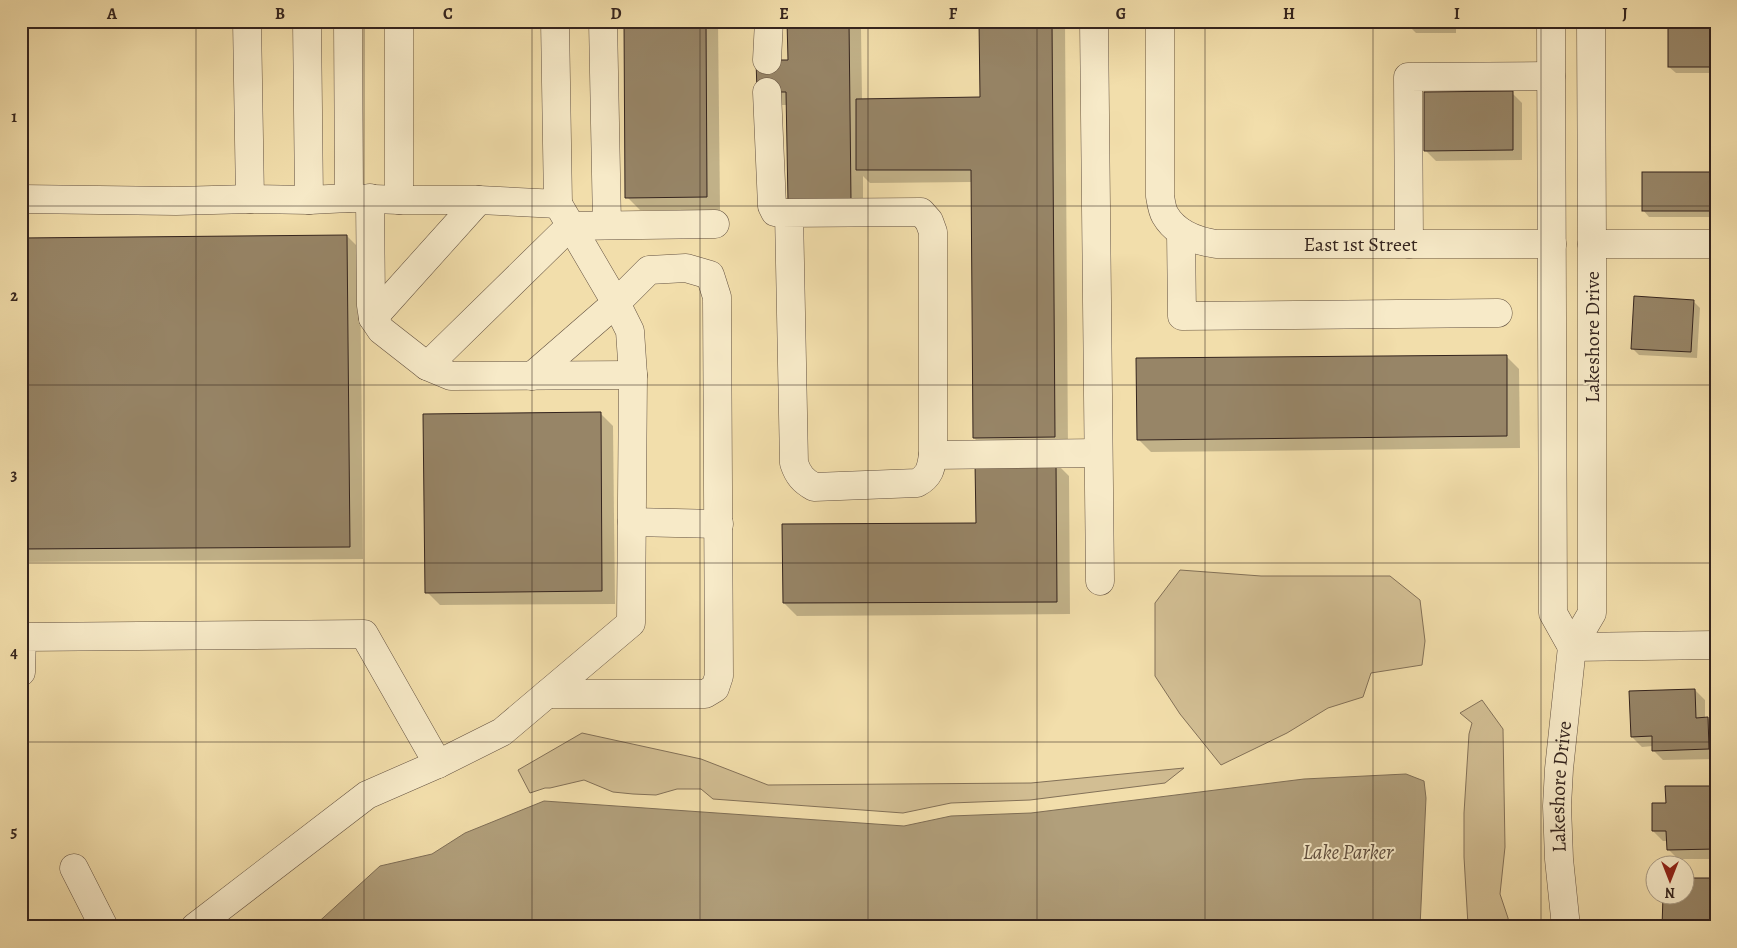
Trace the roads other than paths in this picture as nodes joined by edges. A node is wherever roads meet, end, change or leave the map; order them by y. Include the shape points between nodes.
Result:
1 (247, 21) edge
2 (307, 21) edge
3 (348, 21) edge
4 (399, 21) edge
5 (555, 21) edge
6 (603, 21) edge
7 (769, 21) edge
8 (1094, 21) edge
9 (1160, 21) edge
10 (1551, 21) edge
11 (1590, 21) edge
12 (767, 60) dead end
13 (1551, 76) junction
14 (767, 92) dead end
15 (360, 198) junction
16 (21, 199) edge
17 (250, 199) junction
18 (309, 200) junction
19 (399, 200) junction
20 (479, 200) junction
21 (789, 213) junction
22 (564, 215) junction
23 (715, 224) dead end
24 (607, 225) junction
25 (1178, 229) junction
26 (1409, 244) junction
27 (1552, 244) junction
28 (1592, 244) junction
29 (1716, 244) edge
30 (616, 303) junction
31 (1498, 313) dead end
32 (373, 318) junction
33 (427, 366) junction
34 (633, 375) junction
35 (532, 376) junction
36 (1098, 453) junction
37 (932, 455) junction
38 (632, 522) junction
39 (719, 524) junction
40 (1100, 581) dead end
41 (1716, 645) edge
42 (1572, 647) junction
43 (21, 672) edge
44 (547, 694) junction
45 (438, 764) junction
46 (74, 868) dead end
47 (104, 927) edge
48 (196, 927) edge
49 (1566, 927) edge

1 - 17 street
2 - 18 street
3 - 15 street
4 - 19 street
5 - 22 street
6 - 24 street
7 - 12 street
8 - 36 street
9 - 25 street via 1160,196 1164,215
10 - 13 street, Lakeshore Drive
11 - 28 street, Lakeshore Drive
13 - 26 street via 1408,76
13 - 27 street, Lakeshore Drive
14 - 21 street via 772,206 775,212
15 - 18 street
15 - 19 street
15 - 32 street
16 - 17 street
17 - 18 street
19 - 20 street
20 - 22 street
20 - 32 street
21 - 37 street via 921,212 929,220 932,232
21 - 37 street via 794,463 797,472 814,487 917,483 931,470
22 - 24 street
22 - 30 street
22 - 33 street
23 - 24 street
25 - 26 street, East 1st Street via 1198,242 1216,244
25 - 31 street via 1182,316
26 - 27 street, East 1st Street
27 - 42 street, Lakeshore Drive via 1553,613
28 - 29 street
28 - 42 street, Lakeshore Drive via 1592,613
30 - 34 street via 630,331
30 - 35 street
30 - 39 street via 649,270 686,268 710,275 718,297
32 - 33 street via 381,330
33 - 35 street via 451,376
34 - 35 street
34 - 38 street
36 - 37 street
36 - 40 street
38 - 39 street
38 - 44 street via 631,623
39 - 44 street via 720,676 715,688 705,694
41 - 42 street
42 - 49 street, Lakeshore Drive via 1557,806
43 - 45 street via 22,637 364,634
44 - 45 street via 502,732
45 - 48 street via 366,795
46 - 47 street

